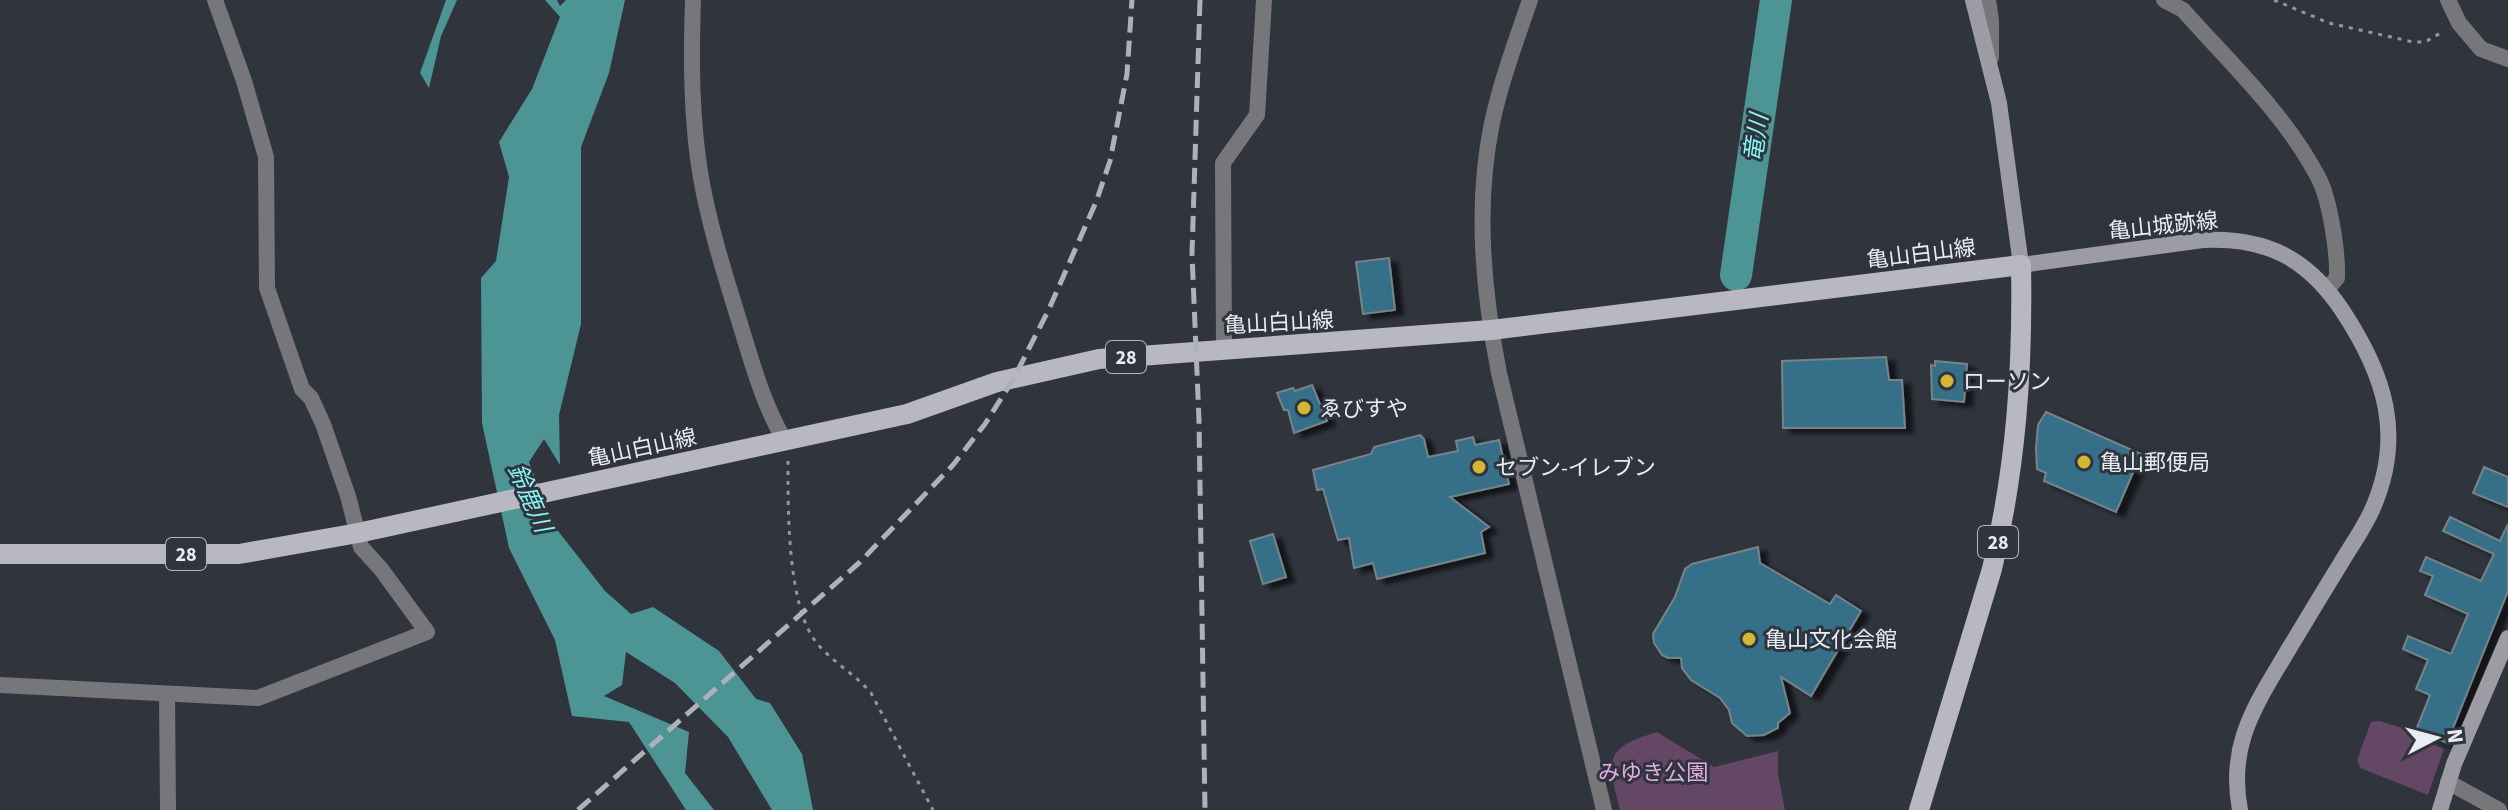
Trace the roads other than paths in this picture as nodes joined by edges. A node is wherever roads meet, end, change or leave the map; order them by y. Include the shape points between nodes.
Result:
1 (215, 0) edge
2 (693, 0) edge
3 (1264, 0) edge
4 (1530, 0) edge
5 (1973, 0) edge
6 (1988, 0) edge
7 (2164, 0) edge
8 (2448, 0) edge
9 (2508, 59) edge
10 (1990, 63) junction
11 (2021, 265) junction
12 (2327, 289) junction
13 (1491, 330) junction
14 (1224, 349) junction
15 (778, 442) junction
16 (364, 531) junction
17 (0, 554) edge
18 (2508, 638) edge
19 (0, 685) edge
20 (167, 694) junction
21 (2448, 782) junction
22 (168, 810) edge
23 (1604, 810) edge
24 (1919, 810) edge
25 (2240, 810) edge
26 (2440, 810) edge
27 (2499, 810) edge

1 - 16 street via 266,157 267,288 302,389 323,424
2 - 15 street via 693,94 701,176 722,266
3 - 14 street via 1257,115 1223,163
4 - 13 street via 1498,99 1486,162 1483,227
5 - 10 main road
6 - 10 street
7 - 12 street via 2183,10 2275,113 2320,180 2338,266 2337,278
8 - 9 street via 2481,49
10 - 11 main road
11 - 12 main road, 亀山城跡線 via 2225,239 2277,251
11 - 13 main road, 亀山白山線 / 28
11 - 24 main road, 28 via 2018,419 2006,504 1992,569
12 - 25 main road, 亀山城跡線 via 2379,380 2389,427 2388,465 2372,511 2250,716 2238,756
13 - 14 main road, 亀山白山線 / 28
13 - 23 street
14 - 15 main road, 亀山白山線 / 28 via 1073,363 997,382 907,414
15 - 16 main road, 亀山白山線 / 28
16 - 17 main road, 亀山白山線 / 28 via 239,554
16 - 20 street via 361,547 427,632 258,698
18 - 21 main road
19 - 20 street
20 - 22 street
21 - 26 main road
21 - 27 street

